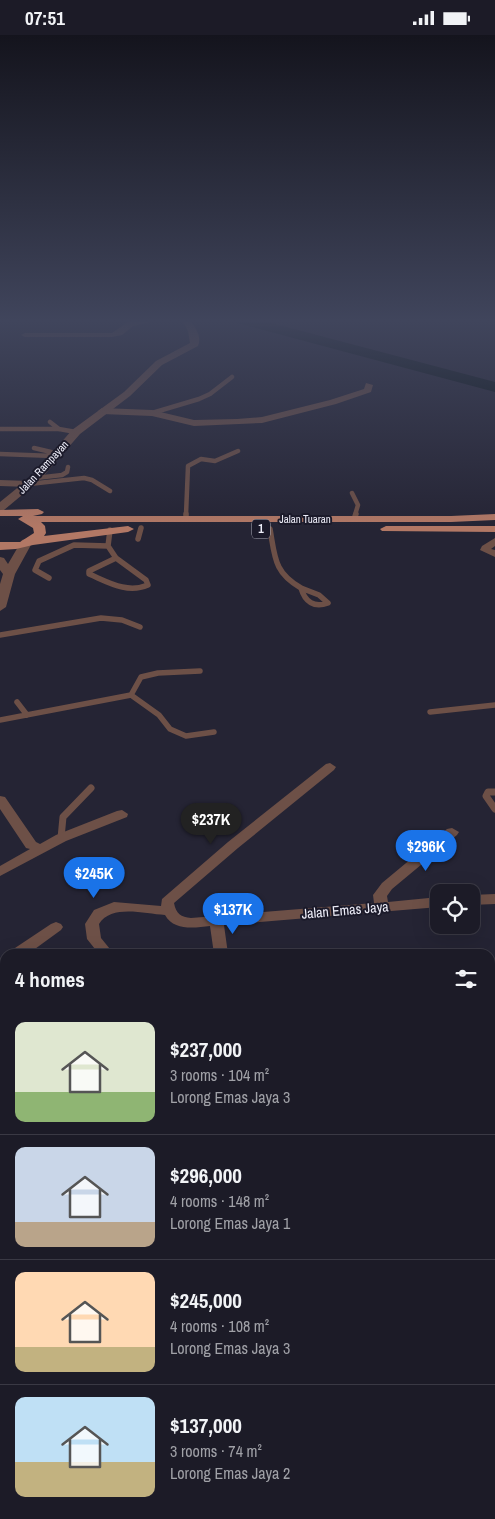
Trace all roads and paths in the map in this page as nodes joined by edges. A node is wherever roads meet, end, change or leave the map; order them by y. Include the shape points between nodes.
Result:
1 (131, 389) edge
2 (215, 389) edge
3 (368, 389) edge
4 (102, 411) junction
5 (152, 413) junction
6 (50, 423) dead end
7 (0, 429) edge
8 (60, 429) junction
9 (76, 432) junction
10 (34, 448) dead end
11 (238, 451) dead end
12 (0, 454) edge
13 (56, 454) junction
14 (68, 467) dead end
15 (32, 481) junction
16 (0, 483) edge
17 (110, 491) dead end
18 (352, 493) dead end
19 (13, 499) junction
20 (0, 508) edge
21 (0, 513) edge
22 (24, 516) junction
23 (495, 517) edge
24 (0, 519) edge
25 (186, 519) junction
26 (354, 519) junction
27 (452, 519) junction
28 (495, 523) edge
29 (270, 529) junction
30 (412, 529) junction
31 (495, 529) edge
32 (110, 530) junction
33 (495, 541) edge
34 (27, 543) junction
35 (0, 546) edge
36 (108, 546) junction
37 (495, 554) edge
38 (116, 558) junction
39 (0, 561) edge
40 (6, 577) edge
41 (49, 578) dead end
42 (301, 588) junction
43 (0, 607) edge
44 (140, 627) dead end
45 (0, 635) edge
46 (200, 671) dead end
47 (131, 695) junction
48 (17, 702) dead end
49 (495, 705) edge
50 (430, 712) dead end
51 (27, 715) junction
52 (0, 720) edge
53 (214, 732) dead end
54 (330, 767) dead end
55 (91, 788) dead end
56 (495, 791) edge
57 (2, 807) edge
58 (495, 809) edge
59 (122, 814) dead end
60 (452, 832) dead end
61 (61, 838) junction
62 (40, 849) junction
63 (0, 872) edge
64 (495, 899) edge
65 (480, 900) edge
66 (430, 903) edge
67 (381, 906) junction
68 (168, 911) junction
69 (216, 921) junction
70 (56, 927) dead end
71 (24, 949) edge
72 (103, 949) edge
73 (220, 949) edge

1 - 4 street, Jalan Rampayan
2 - 5 lane via 204,397
3 - 5 street via 262,419 194,423
4 - 5 street
4 - 9 street, Jalan Rampayan
6 - 8 lane
7 - 8 lane
8 - 9 lane
9 - 13 street, Jalan Rampayan
10 - 13 lane
11 - 25 lane via 215,461 201,459 188,465
12 - 13 lane
13 - 15 street, Jalan Rampayan
14 - 15 lane via 62,475
15 - 16 street
15 - 17 lane via 92,480
15 - 19 street, Jalan Rampayan
18 - 26 lane via 358,505
19 - 20 street, Jalan Rampayan
19 - 22 street, Jalan Rampayan
21 - 22 main road
22 - 24 main road, 1
22 - 25 main road, Jalan Tuaran / 1
22 - 34 main road via 36,523 40,530 37,537
23 - 27 main road, Jalan Tuaran / 1
25 - 26 main road, Jalan Tuaran / 1
25 - 30 main road via 197,523 422,523 428,526
26 - 27 main road, Jalan Tuaran / 1
27 - 28 main road
29 - 30 main road, Jalan Tuaran / 1
29 - 32 main road, Jalan Tuaran / 1 via 140,534
29 - 42 lane via 277,569
30 - 31 main road, Jalan Tuaran / 1
32 - 34 main road, Jalan Tuaran / 1
32 - 36 lane
33 - 37 street via 485,550
34 - 35 main road, 1
34 - 40 street
36 - 38 lane
36 - 41 lane via 74,545 39,561 34,570
38 - 38 lane via 146,580 148,585 130,590 89,574 93,568
39 - 40 street
40 - 43 street
42 - 42 lane via 319,594 328,603 320,606 308,602
44 - 45 lane via 122,620 101,618
46 - 47 lane via 141,677
47 - 51 lane
47 - 53 lane via 159,715 170,729 186,736
48 - 51 lane
49 - 50 lane
51 - 52 lane
54 - 68 street via 167,901
55 - 61 lane via 62,817
56 - 58 lane via 488,792 486,796
57 - 62 street via 31,845
59 - 61 street
60 - 67 street via 387,886 380,895
61 - 62 street
62 - 63 street
64 - 65 street
66 - 67 street, Jalan Emas Jaya
67 - 69 street, Jalan Emas Jaya
68 - 69 street, Jalan Emas Jaya via 180,922
68 - 72 street via 114,907 99,913 92,923 94,939
69 - 73 street
70 - 71 street

